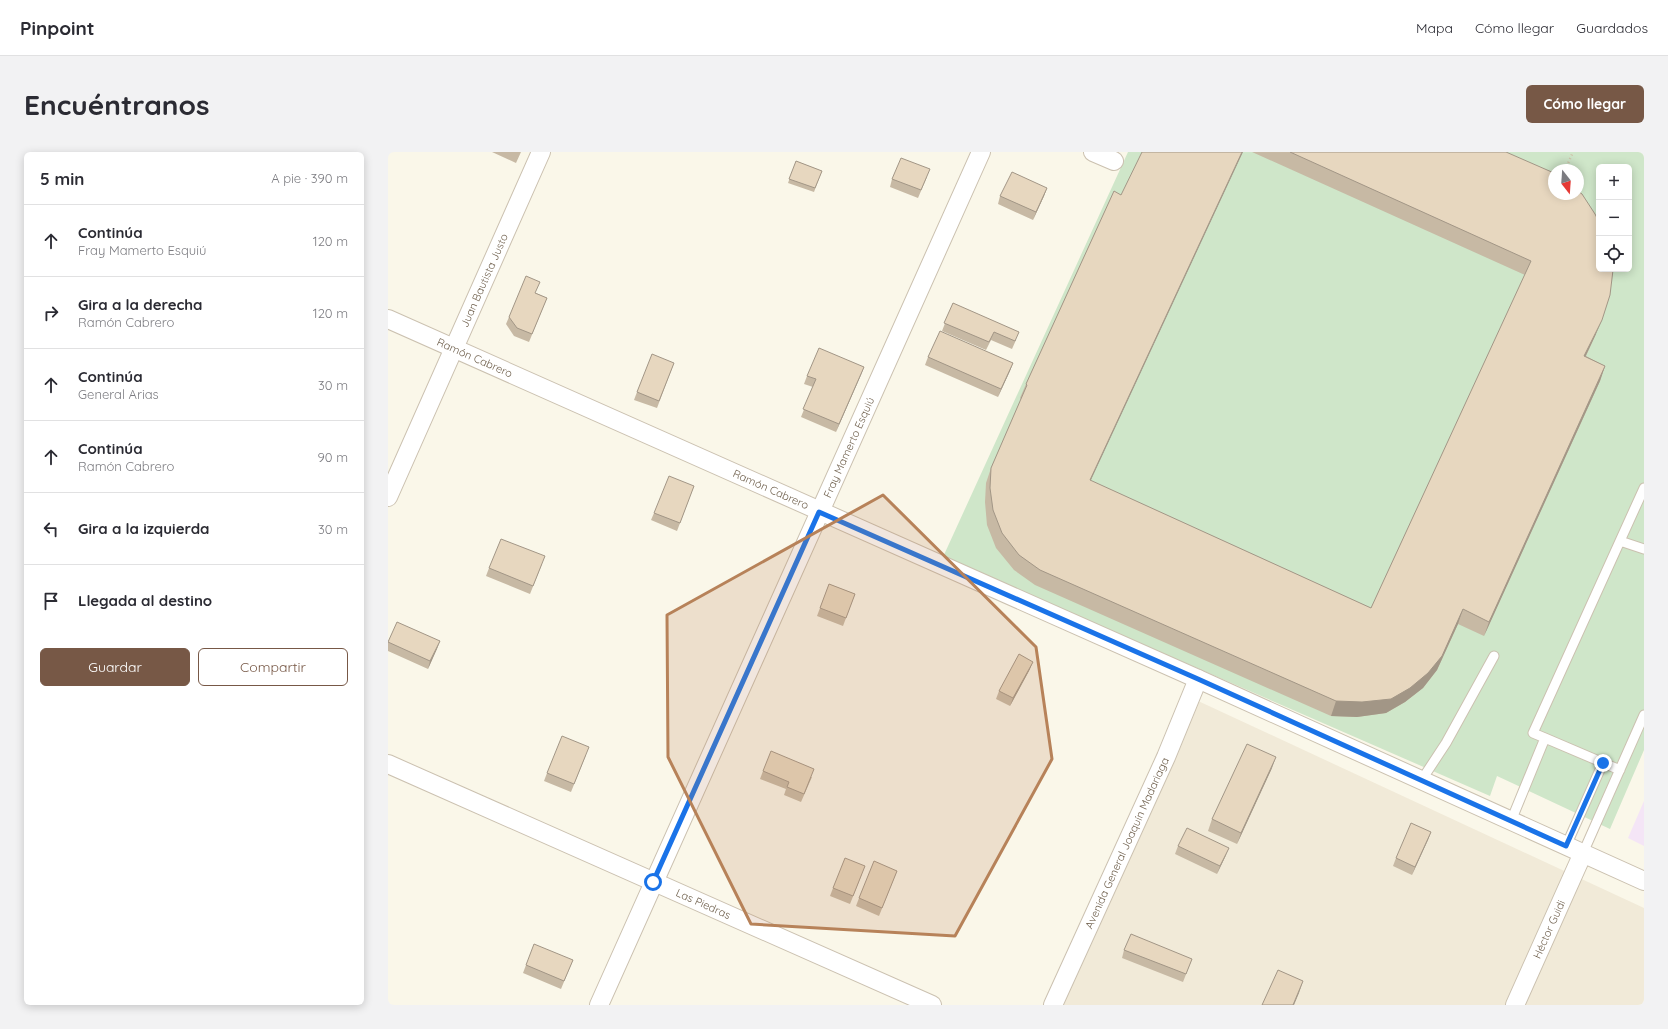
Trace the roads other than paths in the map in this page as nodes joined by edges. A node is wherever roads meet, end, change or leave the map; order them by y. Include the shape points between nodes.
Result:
1 (541, 152) edge
2 (981, 152) edge
3 (1093, 152) edge
4 (1114, 162) dead end
5 (388, 319) edge
6 (454, 349) junction
7 (1644, 488) edge
8 (388, 497) edge
9 (819, 512) junction
10 (1620, 541) junction
11 (1644, 549) edge
12 (1494, 656) dead end
13 (1198, 679) junction
14 (1644, 715) edge
15 (1545, 738) junction
16 (1603, 763) junction
17 (388, 764) edge
18 (1620, 770) junction
19 (1421, 781) junction
20 (1511, 821) junction
21 (1566, 846) junction
22 (1583, 854) junction
23 (1644, 881) edge
24 (653, 882) junction
25 (599, 1005) edge
26 (932, 1005) edge
27 (1053, 1005) edge
28 (1516, 1005) edge

1 - 6 street, Juan Bautista Justo
2 - 9 street, Fray Mamerto Esquiú
3 - 4 street
5 - 6 street, Ramón Cabrero
6 - 8 street, Juan Bautista Justo
6 - 9 street, Ramón Cabrero
7 - 10 lane
9 - 13 street, Ramón Cabrero
9 - 24 street, Fray Mamerto Esquiú
10 - 11 lane
10 - 15 lane via 1533,733
12 - 19 lane via 1446,743
13 - 19 street, Ramón Cabrero
13 - 27 street, Avenida General Joaquín Madariaga via 1166,757
14 - 18 lane
15 - 16 lane
15 - 20 lane
16 - 18 lane
16 - 21 lane
17 - 24 street, Las Piedras
18 - 22 lane
19 - 20 street
20 - 21 street
21 - 22 street
22 - 23 street
22 - 28 street, Héctor Guidi
24 - 25 street, Fray Mamerto Esquiú
24 - 26 street, Las Piedras

